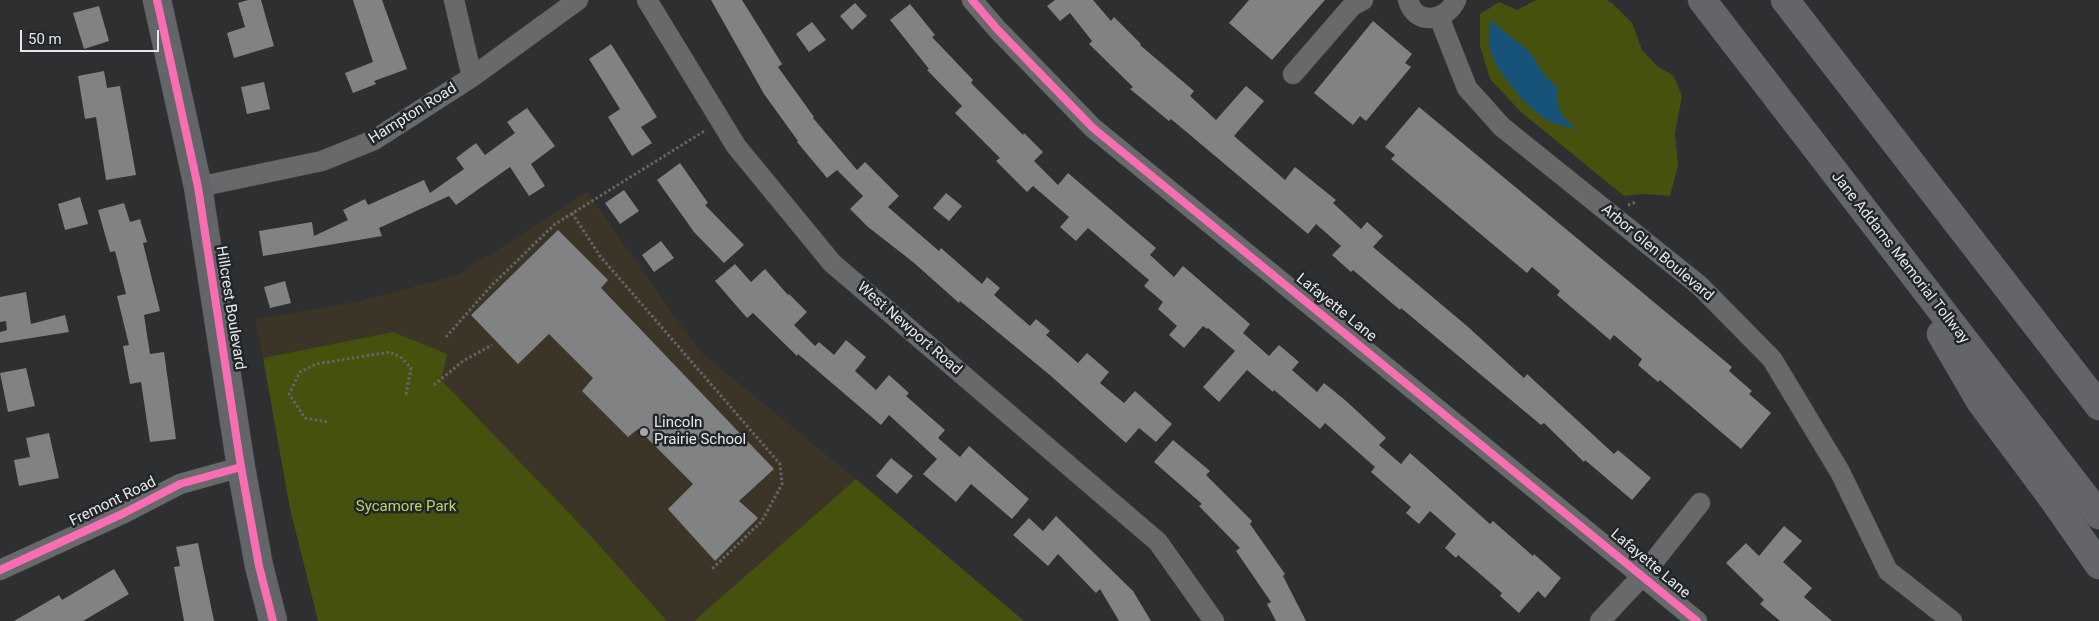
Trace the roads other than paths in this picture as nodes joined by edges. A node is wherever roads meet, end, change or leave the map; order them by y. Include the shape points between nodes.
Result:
1 (157, 0) edge
2 (454, 0) edge
3 (578, 0) edge
4 (648, 0) edge
5 (972, 0) edge
6 (1363, 0) edge
7 (1408, 0) edge
8 (1456, 0) edge
9 (1702, 0) edge
10 (1785, 0) edge
11 (1439, 17) junction
12 (1293, 74) dead end
13 (472, 77) junction
14 (198, 187) junction
15 (1880, 232) junction
16 (2099, 406) edge
17 (241, 467) junction
18 (1700, 503) dead end
19 (2099, 515) edge
20 (2099, 565) edge
21 (0, 570) edge
22 (1643, 575) junction
23 (273, 621) edge
24 (1214, 621) edge
25 (1600, 621) edge
26 (1697, 621) edge
27 (1952, 621) edge

1 - 14 street, Hillcrest Boulevard
2 - 13 street
3 - 13 street, Hampton Road
4 - 24 street, West Newport Road via 736,146 832,264 1158,542
5 - 22 street, Lafayette Lane via 1093,128
6 - 12 street via 1352,6
7 - 11 street via 1414,11 1422,16
8 - 11 street via 1452,8
9 - 15 highway, Jane Addams Memorial Tollway
10 - 16 highway
11 - 27 street, Arbor Glen Boulevard via 1467,88 1502,127 1700,286 1772,359 1840,472 1888,570
13 - 14 street, Hampton Road via 374,140 322,162
14 - 17 street, Hillcrest Boulevard
15 - 19 highway, Jane Addams Memorial Tollway
15 - 20 highway via 1980,402
17 - 21 street, Fremont Road via 180,484
17 - 23 street, Hillcrest Boulevard via 259,566
18 - 22 street
22 - 25 street
22 - 26 street, Lafayette Lane

